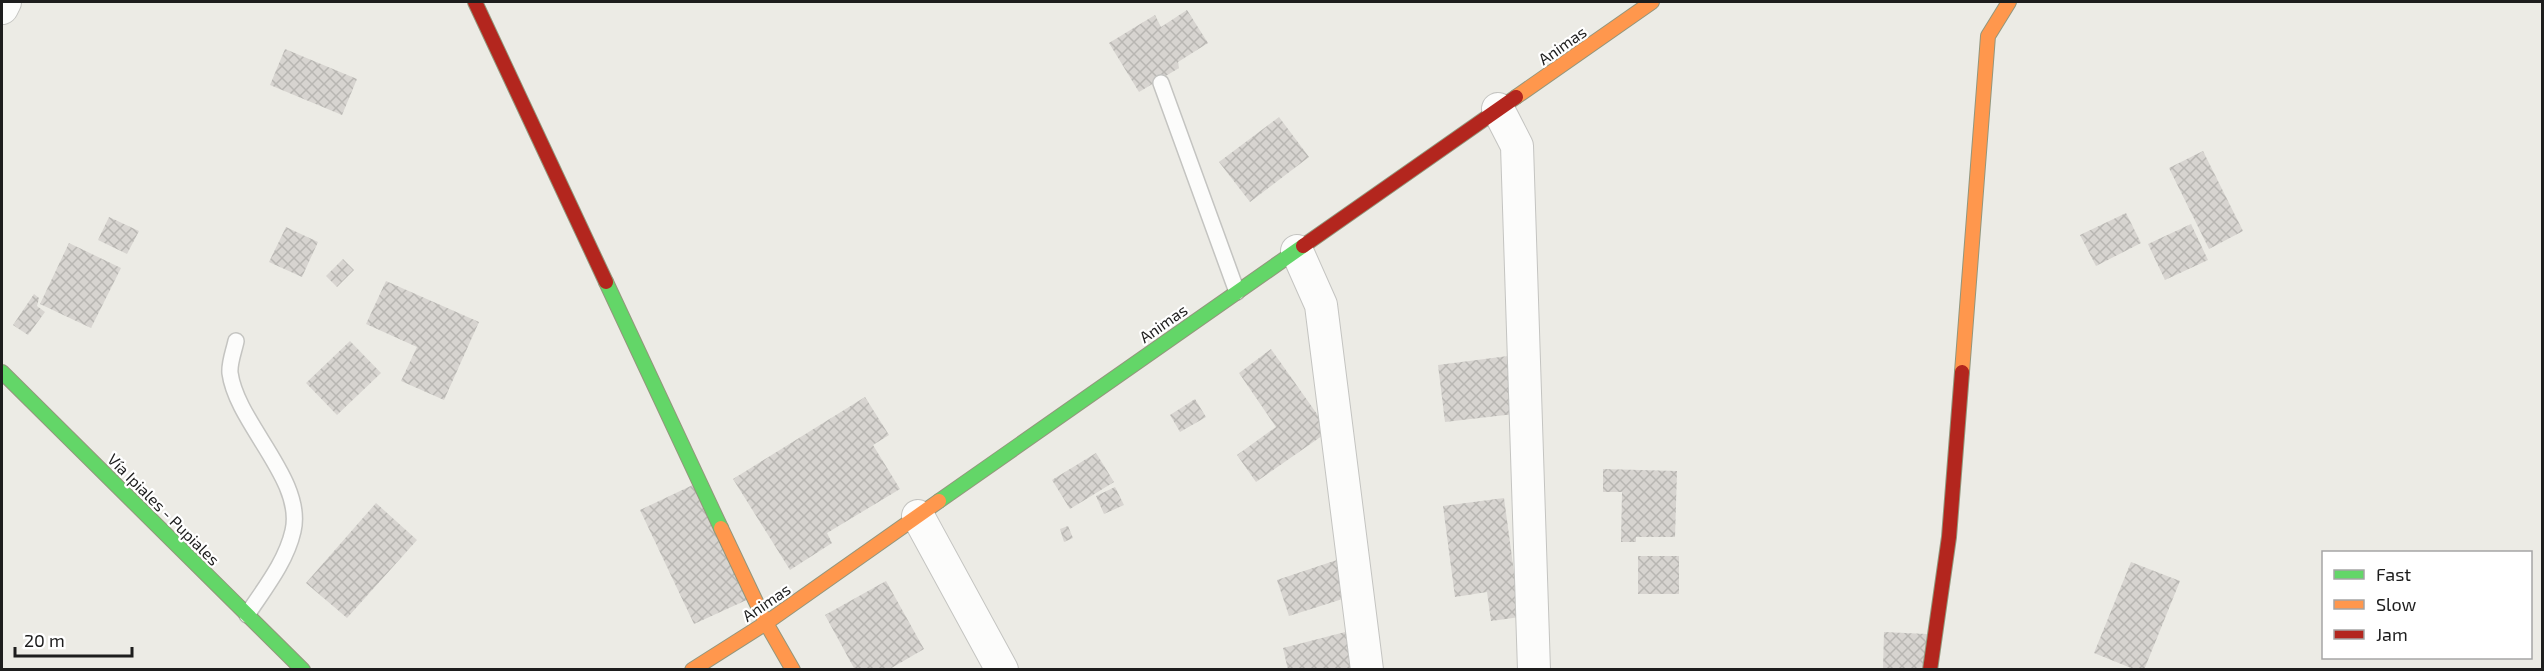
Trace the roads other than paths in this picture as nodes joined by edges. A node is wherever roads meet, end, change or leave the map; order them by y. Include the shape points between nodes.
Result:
1 (5, 2) edge
2 (475, 2) edge
3 (1652, 2) edge
4 (2009, 2) edge
5 (2, 8) edge
6 (1161, 83) dead end
7 (1498, 109) junction
8 (1297, 251) junction
9 (1237, 292) junction
10 (236, 341) dead end
11 (2, 372) edge
12 (918, 516) junction
13 (247, 615) junction
14 (766, 622) junction
15 (303, 669) edge
16 (692, 669) edge
17 (793, 669) edge
18 (1002, 669) edge
19 (1367, 669) edge
20 (1534, 669) edge
21 (1930, 669) edge

1 - 5 street
2 - 14 street
3 - 7 street, Animas
4 - 21 street via 1988,36 1949,537
6 - 9 lane
7 - 8 street, Animas
7 - 20 street via 1517,146
8 - 9 street, Animas
8 - 19 street via 1321,305
9 - 12 street, Animas
10 - 13 lane via 230,371 239,403 270,453 293,502 294,530 286,554
11 - 13 street, Vía Ipiales - Pupiales
12 - 14 street, Animas
12 - 18 street
13 - 15 street, Vía Ipiales - Pupiales
14 - 16 street, Animas
14 - 17 street

